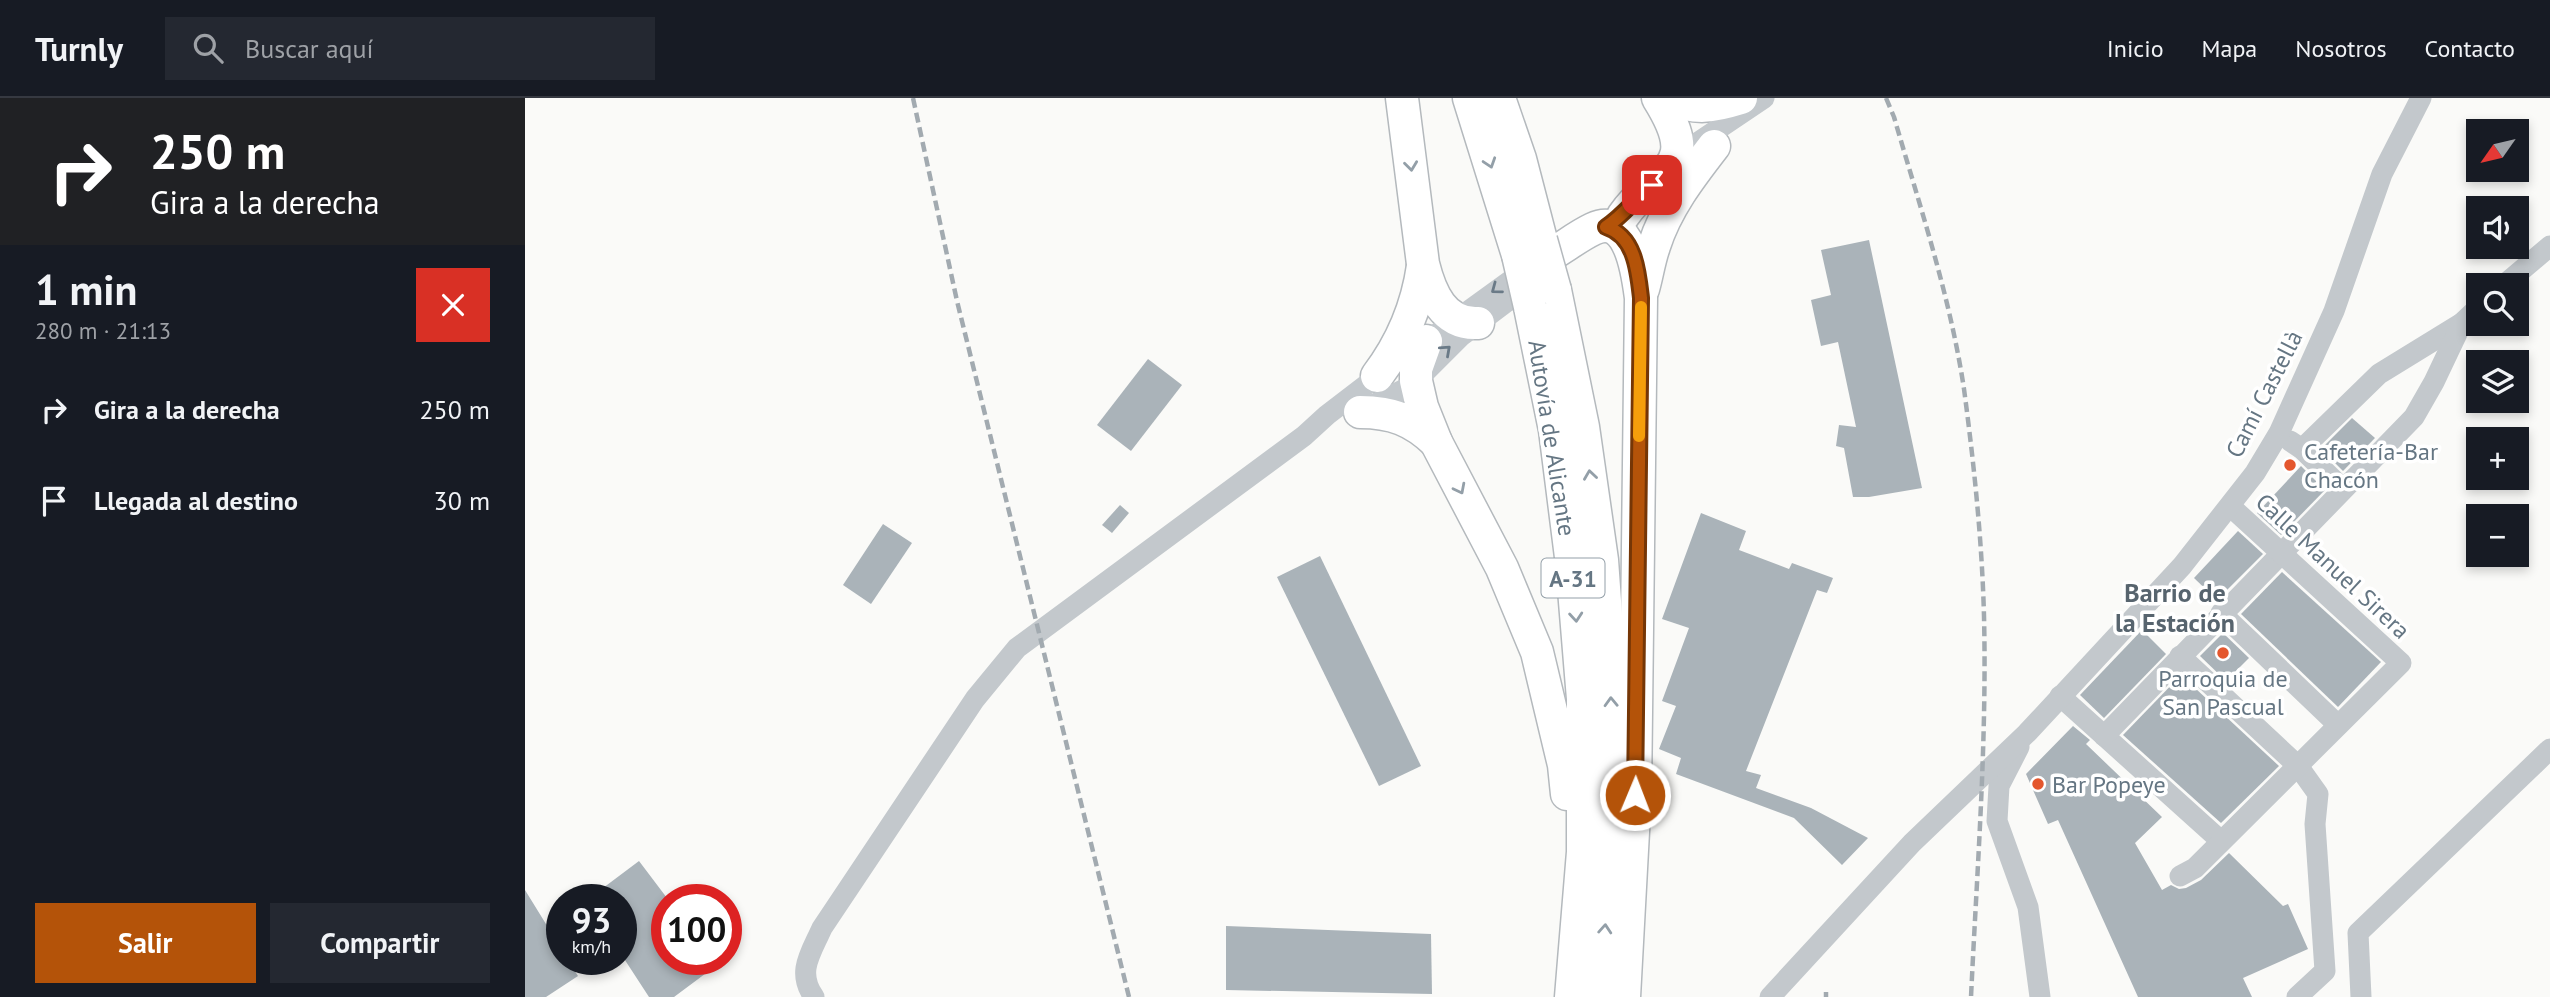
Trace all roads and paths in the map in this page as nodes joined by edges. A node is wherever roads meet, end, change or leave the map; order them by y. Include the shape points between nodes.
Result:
1 (1402, 98) edge
2 (1469, 98) edge
3 (1499, 98) edge
4 (1658, 98) edge
5 (1668, 98) edge
6 (1741, 98) edge
7 (1764, 98) edge
8 (2421, 98) edge
9 (1714, 146) junction
10 (1676, 157) junction
11 (1614, 221) junction
12 (2550, 246) edge
13 (1532, 253) junction
14 (1423, 264) junction
15 (2518, 273) edge
16 (1641, 298) junction
17 (1543, 299) junction
18 (2466, 320) edge
19 (1468, 321) junction
20 (2462, 323) junction
21 (1426, 341) junction
22 (1377, 376) junction
23 (1416, 381) junction
24 (1360, 412) junction
25 (2279, 433) junction
26 (1304, 436) junction
27 (1436, 442) junction
28 (2302, 449) junction
29 (2343, 489) junction
30 (2230, 506) junction
31 (2280, 553) junction
32 (2221, 613) junction
33 (2180, 656) junction
34 (2060, 696) junction
35 (2338, 726) junction
36 (2027, 733) junction
37 (2104, 736) junction
38 (2550, 749) edge
39 (2298, 766) junction
40 (2221, 841) junction
41 (1583, 852) junction
42 (2180, 876) dead end
43 (814, 997) edge
44 (1571, 997) edge
45 (1600, 997) edge
46 (1624, 997) edge
47 (1770, 997) edge
48 (2040, 997) edge
49 (2297, 997) edge
50 (2361, 997) edge

1 -> 14 highway
2 -> 13 highway, Autovía de Alicante / A-31
3 - 13 highway, Autovía de Alicante / A-31 via 1520,159
4 - 10 highway via 1676,133
5 - 6 highway via 1697,107
7 - 9 street
7 - 10 street
8 - 25 street, Camí Castellà via 2382,174 2334,311
9 - 11 street
9 - 16 highway via 1664,221
10 - 11 highway via 1664,175
10 - 13 street
11 - 13 highway via 1560,252
11 - 16 highway via 1635,260
11 - 19 street
12 - 15 street
13 - 17 highway, Autovía de Alicante / A-31, bridge
13 -> 19 street
14 - 19 highway via 1433,296 1448,314
14 - 22 highway via 1406,330
16 - 46 highway via 1636,782
17 -> 41 highway, Autovía de Alicante / A-31 via 1583,699
45 -> 17 highway, Autovía de Alicante / A-31 via 1612,833 1612,698 1602,560 1583,427
18 - 20 street
19 - 21 street
23 -> 19 street
20 - 28 street via 2379,374
20 - 29 street via 2414,417
21 - 22 street
21 - 23 highway
22 - 26 street
23 - 24 street
23 - 27 highway
24 - 26 street
24 - 27 highway via 1407,419
25 - 28 street
25 - 30 street, Camí Castellà
26 - 43 street via 1017,648 1002,665 822,928 805,965 807,987
27 -> 41 highway via 1501,568 1537,652 1564,765 1571,825
28 - 29 street
29 - 31 street
30 - 31 street, Calle Manuel Sirera
30 - 34 street, Camí Castellà via 2182,566
31 - 32 street
31 - 35 street, Calle Manuel Sirera via 2400,663
32 - 33 street
32 - 35 street
33 - 37 street
33 - 39 street
34 - 36 street, Camí Castellà
34 - 37 street
35 - 39 street
36 - 47 street via 1921,833
36 - 48 street via 1999,786 1997,821 2028,907
37 - 40 street
38 - 50 street via 2358,933
39 - 40 street
39 - 49 street via 2318,794 2315,824 2325,971
40 - 42 street via 2195,868
41 - 44 highway, Autovía de Alicante / A-31

